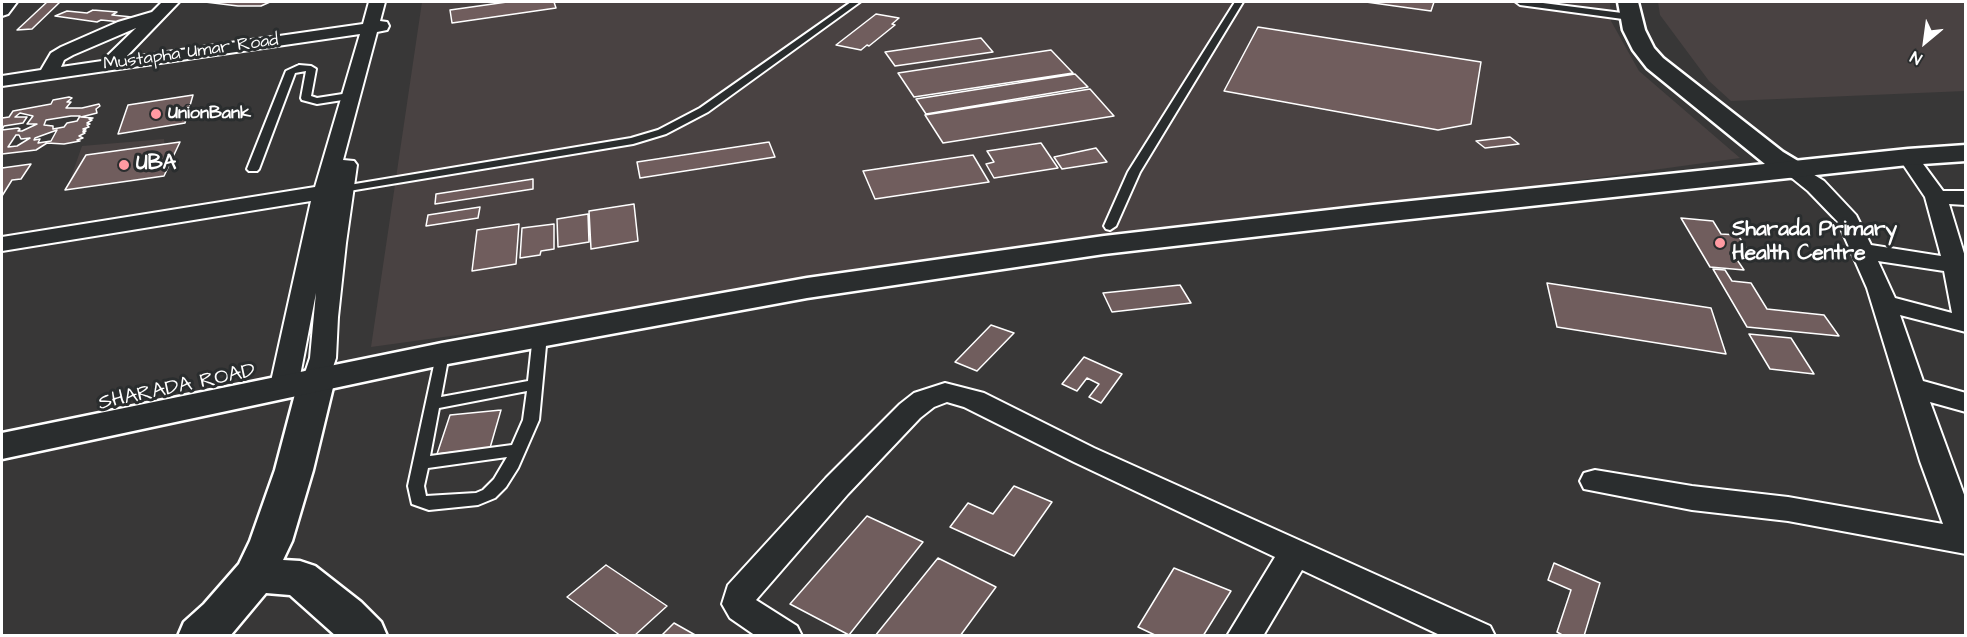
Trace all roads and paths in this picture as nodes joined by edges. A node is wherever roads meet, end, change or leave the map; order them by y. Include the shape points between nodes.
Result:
1 (9, 2) edge
2 (171, 2) edge
3 (377, 2) edge
4 (388, 2) edge
5 (856, 2) edge
6 (1239, 2) edge
7 (1520, 2) edge
8 (1629, 9) edge
9 (2, 11) edge
10 (156, 16) junction
11 (375, 27) junction
12 (107, 66) junction
13 (48, 74) junction
14 (2, 81) edge
15 (349, 96) junction
16 (1965, 139) edge
17 (1965, 153) edge
18 (1908, 157) junction
19 (1784, 164) junction
20 (253, 169) dead end
21 (333, 190) junction
22 (1936, 197) junction
23 (1965, 198) edge
24 (1110, 226) junction
25 (2, 244) edge
26 (1862, 251) junction
27 (1960, 266) edge
28 (1884, 303) junction
29 (1965, 317) edge
30 (1965, 324) edge
31 (540, 335) junction
32 (442, 354) junction
33 (332, 366) junction
34 (536, 384) junction
35 (1912, 387) junction
36 (1965, 403) edge
37 (432, 404) junction
38 (2, 424) edge
39 (2, 446) edge
40 (519, 450) junction
41 (420, 463) junction
42 (1595, 481) dead end
43 (1965, 541) edge
44 (1295, 553) junction
45 (279, 576) junction
46 (200, 636) edge
47 (365, 636) edge
48 (785, 636) edge
49 (1244, 636) edge
50 (1478, 636) edge

1 - 9 street
2 - 10 street
3 - 11 street
4 - 11 street
5 - 21 lane via 704,110 662,132 633,141
6 - 24 lane via 1134,172
7 - 8 lane
8 - 19 main road via 1644,50 1662,71
10 - 12 street
10 - 13 street via 67,51 57,57
11 - 12 street, Mustapha Umar Road
11 - 15 street
11 - 21 street via 361,98
12 - 13 street, Mustapha Umar Road
13 - 14 street, Mustapha Umar Road
15 - 20 lane via 317,101 306,98 311,69 291,71
15 - 21 street
16 - 19 main road
17 - 18 main road
18 - 19 main road
18 - 22 street
19 - 24 main road via 1409,192
19 - 26 street via 1816,186 1843,213
19 - 31 main road via 1092,247 807,288
21 - 25 street
21 - 33 street
21 - 33 street via 325,317
22 - 23 street
22 - 27 street
24 - 33 main road via 676,291
26 - 27 street
26 - 28 street
27 - 29 street
28 - 30 street
28 - 35 street
31 - 32 main road
31 - 34 lane
32 - 33 main road
32 - 37 lane
33 - 38 main road, SHARADA ROAD
33 - 39 main road
33 - 45 main road via 278,521
34 - 37 lane
34 - 40 lane via 531,420
35 - 36 street
35 - 43 street
37 - 41 lane
40 - 41 lane
40 - 41 lane via 500,483 478,499 429,504 418,500
42 - 43 street via 1799,511
44 - 48 street via 974,400 945,393 924,400 910,411 740,595 742,608
44 - 49 street
44 - 50 street
45 - 46 main road via 220,617
45 - 47 main road via 345,615

